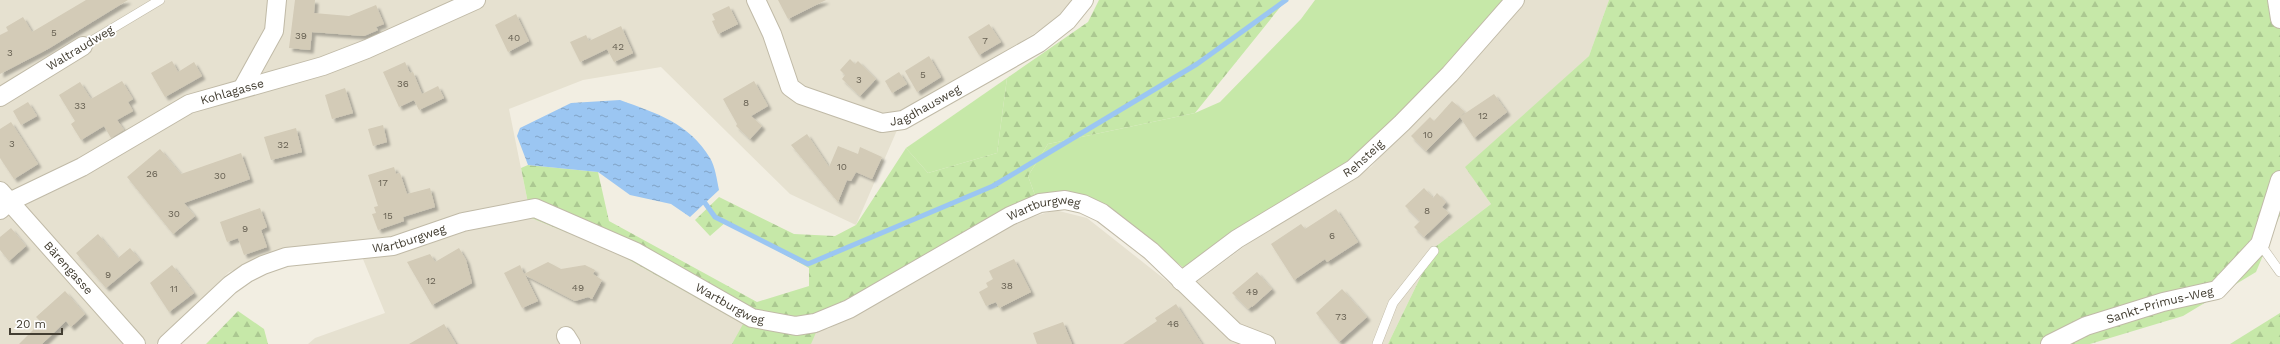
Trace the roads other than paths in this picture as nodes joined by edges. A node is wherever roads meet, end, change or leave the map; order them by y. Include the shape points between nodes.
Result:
1 (160, 0) edge
2 (277, 0) edge
3 (476, 0) edge
4 (756, 0) edge
5 (1084, 0) edge
6 (1515, 0) edge
7 (2277, 0) edge
8 (2280, 19) edge
9 (83, 46) joint
10 (243, 87) junction
11 (0, 97) edge
12 (2280, 180) edge
13 (3, 201) edge
14 (2260, 244) junction
15 (1434, 251) dead end
16 (2280, 272) edge
17 (1181, 281) junction
18 (136, 344) edge
19 (167, 344) edge
20 (1266, 344) edge
21 (1377, 344) edge
22 (2050, 344) edge

1 - 9 lane, Waltraudweg
2 - 10 street via 274,31
3 - 10 street, Kohlagasse via 367,49 322,66
4 - 5 street, Jagdhausweg via 772,34 790,87 801,95 882,123 904,120 1039,43 1067,21
6 - 17 street, Rehsteig via 1450,74 1353,169 1237,239
7 - 8 street
9 - 11 street, Waltraudweg
10 - 13 street, Kohlagasse via 175,110 82,167
12 - 14 street, Sankt-Primus-Weg
13 - 18 street, Bärengasse
14 - 16 lane
14 - 22 street, Sankt-Primus-Weg via 2217,290 2163,302 2086,326
15 - 21 lane via 1393,303
17 - 19 street, Wartburgweg via 1151,251 1102,213 1083,204 1065,200 1040,204 1010,216 849,309 815,323 796,326 752,318 636,252 534,208 464,222 393,246 286,258 264,265 230,285
17 - 20 street, Wartburgweg via 1235,332

